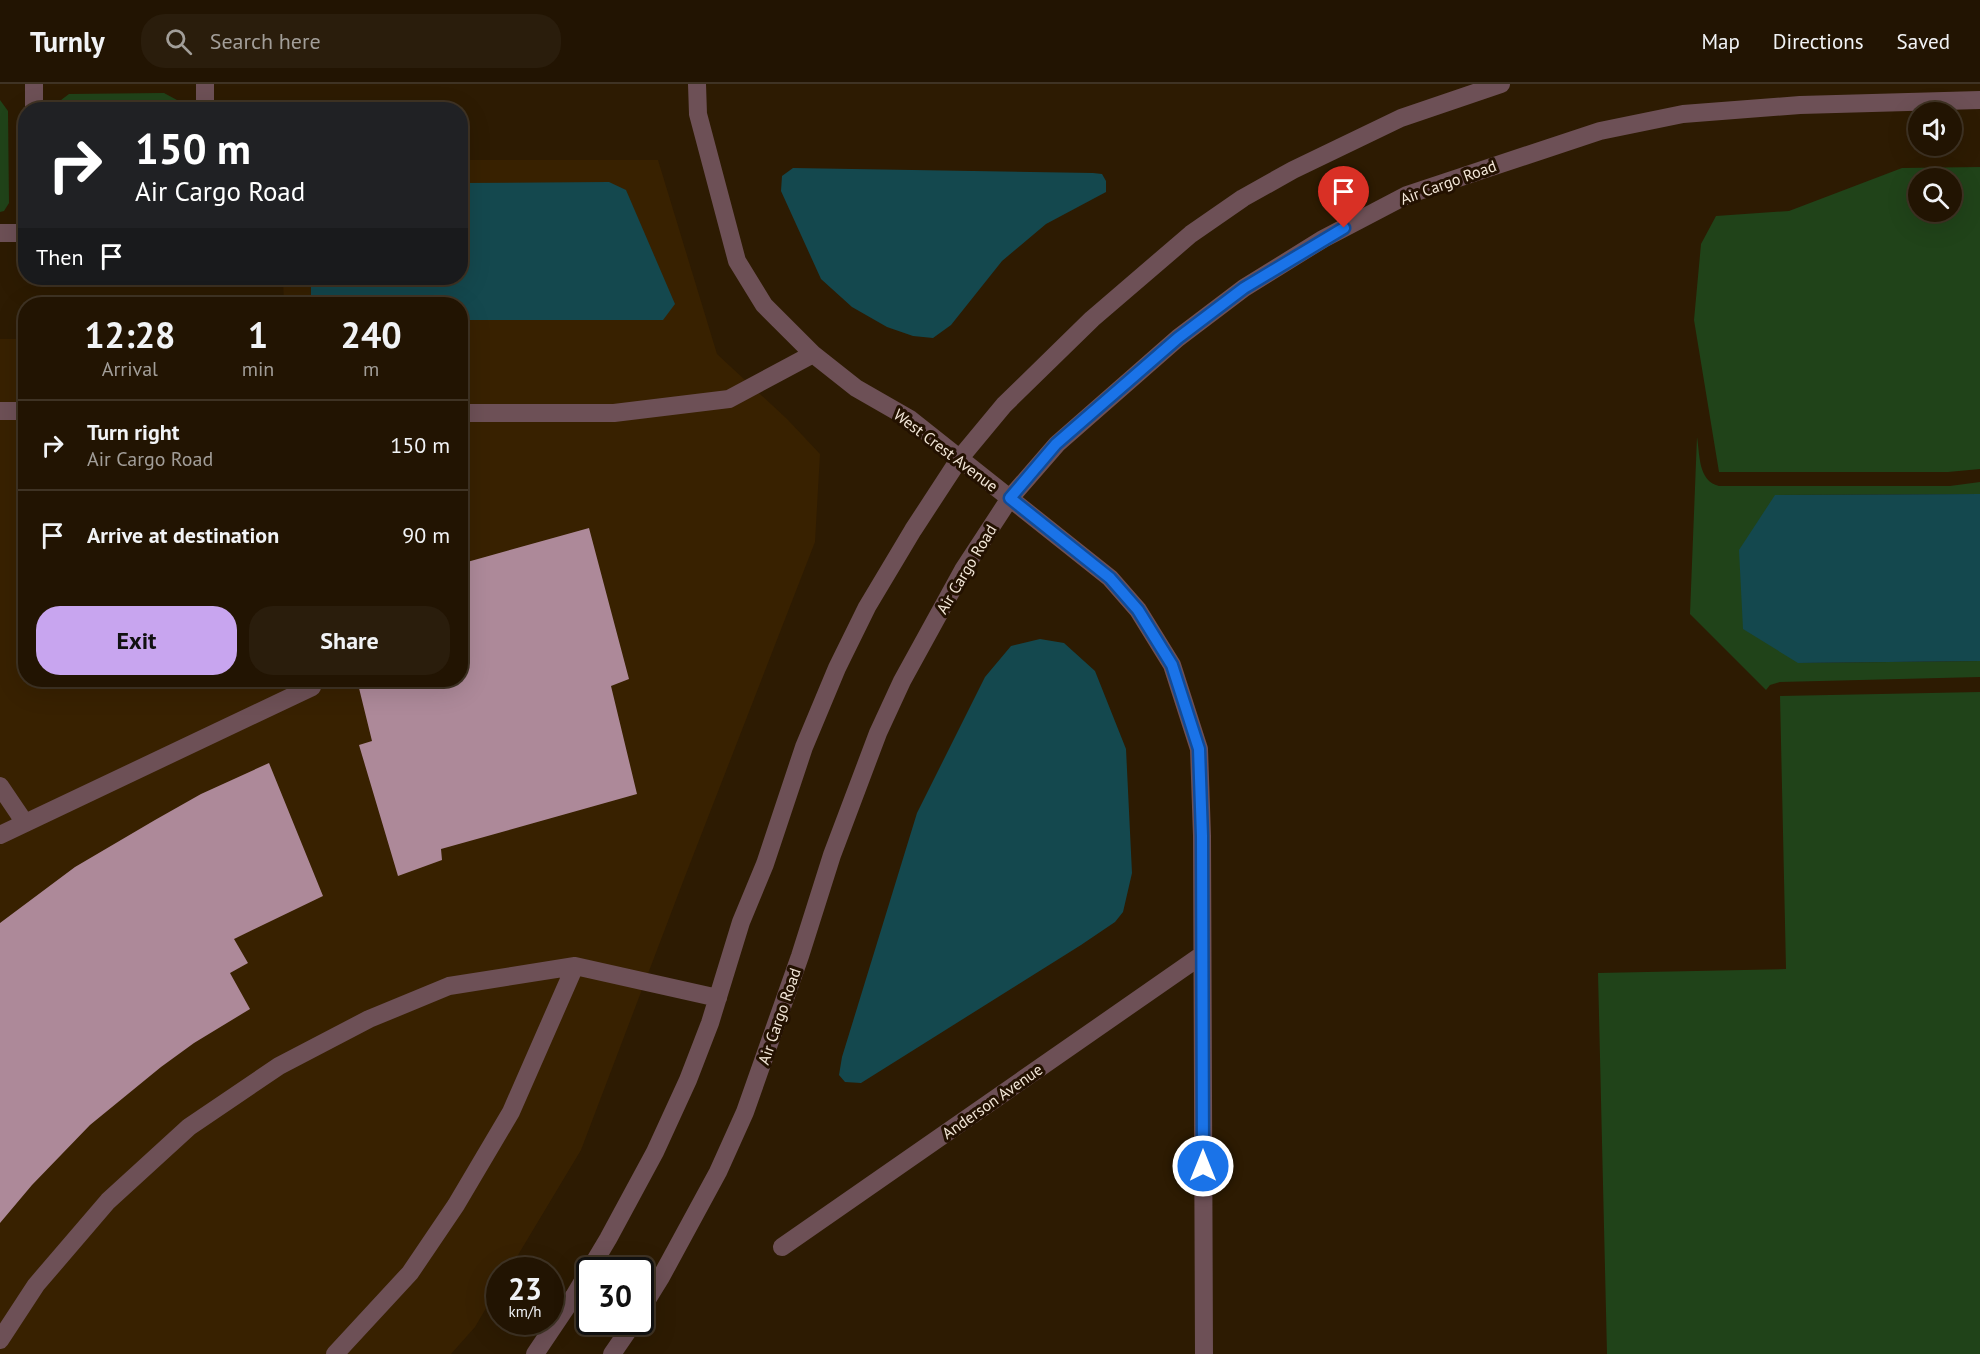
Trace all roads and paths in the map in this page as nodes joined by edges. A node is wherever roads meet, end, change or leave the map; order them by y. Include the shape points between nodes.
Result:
1 (34, 84) edge
2 (205, 84) edge
3 (698, 84) edge
4 (1501, 84) edge
5 (1980, 100) edge
6 (34, 102) edge
7 (205, 102) edge
8 (0, 233) edge
9 (18, 233) edge
10 (813, 354) junction
11 (0, 411) edge
12 (18, 411) edge
13 (468, 412) edge
14 (960, 458) junction
15 (1010, 498) junction
16 (312, 687) edge
17 (0, 786) edge
18 (24, 823) junction
19 (0, 835) edge
20 (1202, 955) junction
21 (575, 966) junction
22 (718, 998) junction
23 (782, 1246) dead end
24 (654, 1288) edge
25 (625, 1335) edge
26 (0, 1340) edge
27 (335, 1354) edge
28 (535, 1354) edge
29 (612, 1354) edge
30 (1204, 1354) edge

1 - 6 street
2 - 7 street
3 - 10 street, West Crest Avenue via 698,114 737,261 764,305
4 - 14 street via 1401,118 1243,198 1191,234 1092,319 1004,405
5 - 15 street, Air Cargo Road via 1800,105 1683,114 1600,131 1407,195 1323,239 1235,295 1178,338 1056,444
8 - 9 street
10 - 13 street via 729,399 614,413
10 - 14 street, West Crest Avenue
11 - 12 street
14 - 15 street, West Crest Avenue
14 - 22 street via 867,607 837,668 804,747
15 - 20 street, West Crest Avenue via 1110,578 1138,610 1172,665 1199,749
15 - 24 street, Air Cargo Road via 963,570 878,733 832,855 745,1112 718,1172
16 - 18 street
17 - 18 street
18 - 19 street
20 - 23 street, Anderson Avenue
20 - 30 street, West Crest Avenue
21 - 22 street
21 - 26 street via 449,986 369,1019 279,1066 189,1127 108,1201 36,1285
21 - 27 street via 511,1112 456,1205 410,1273
22 - 28 street via 656,1152 585,1277
25 - 29 street

